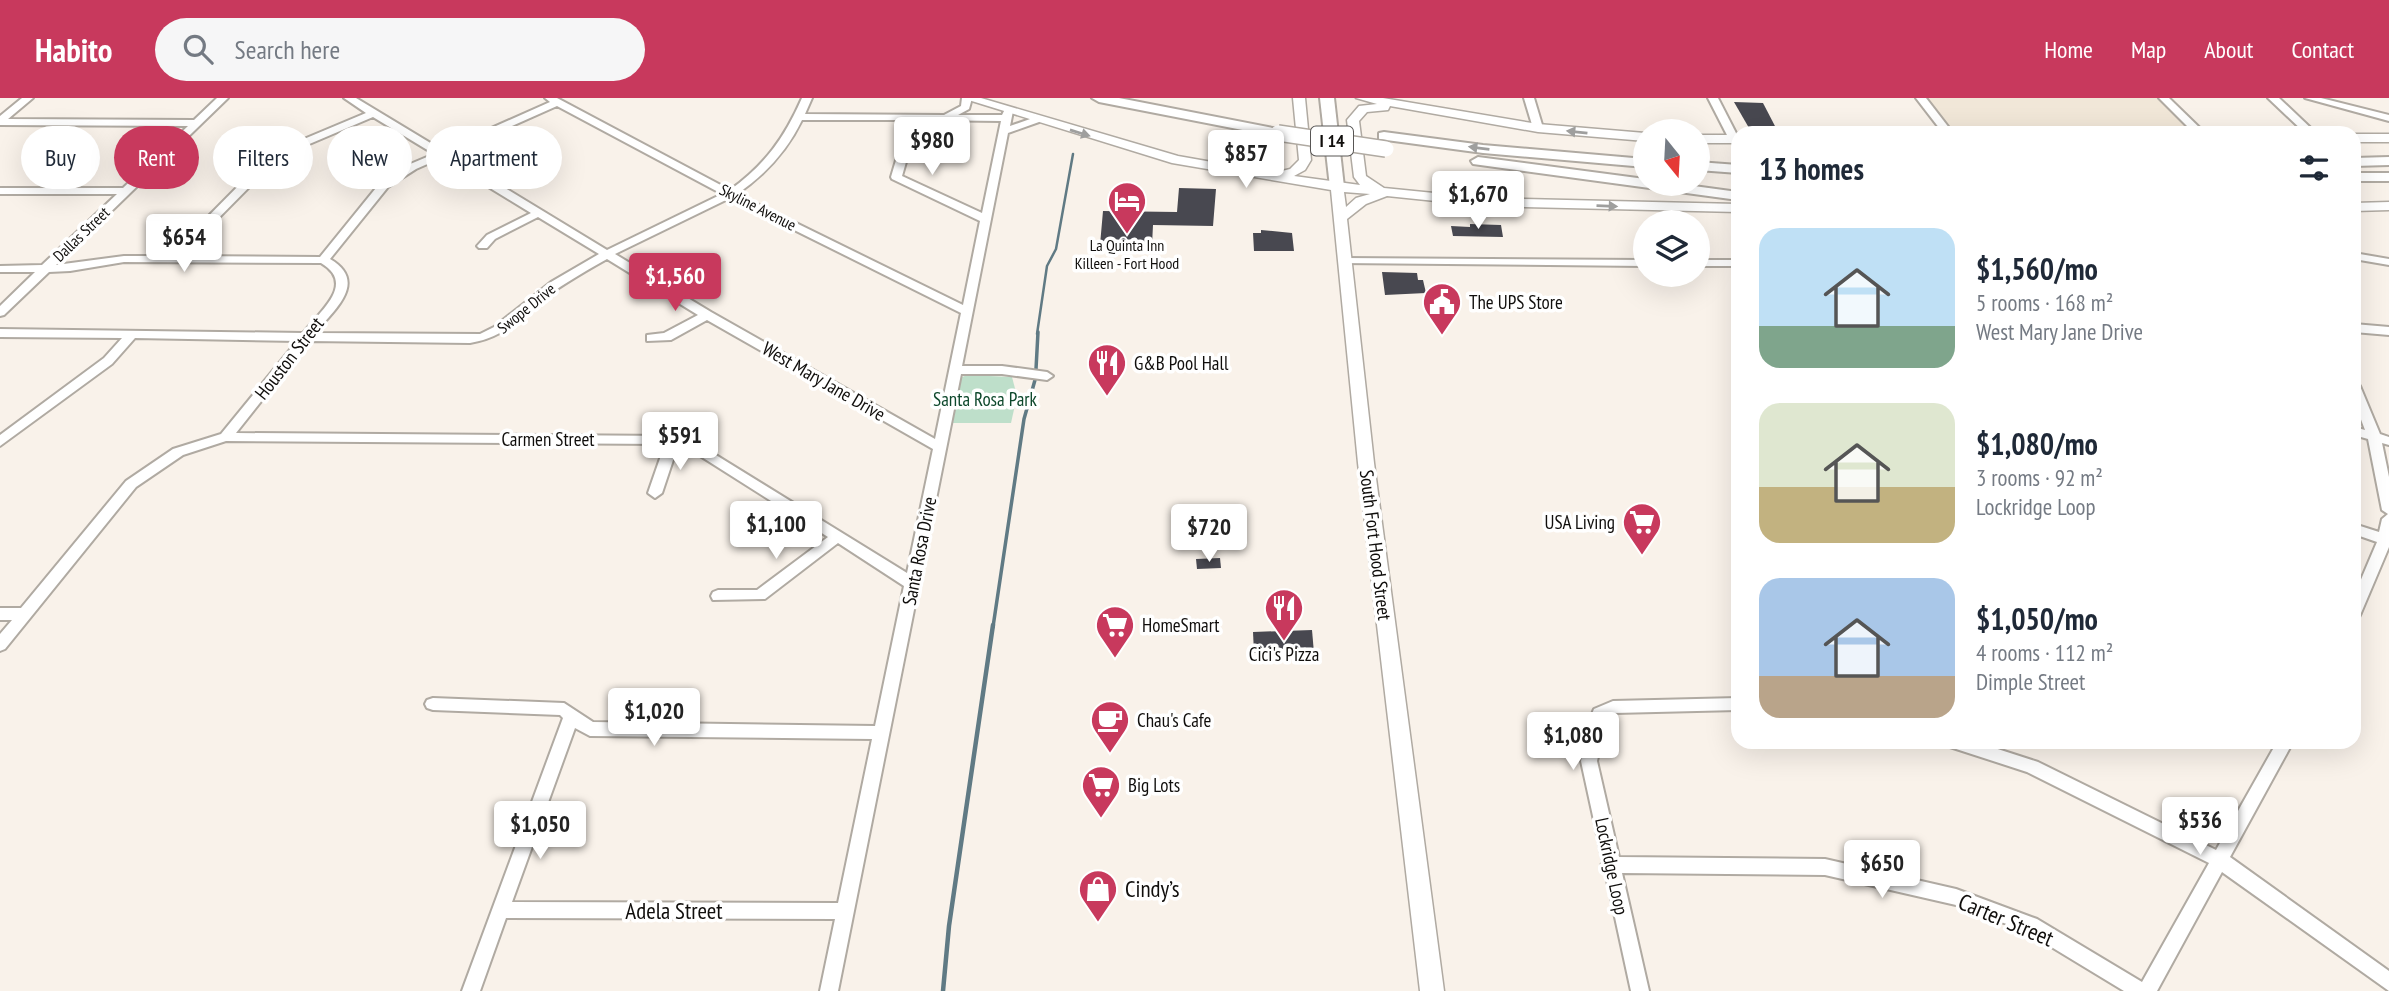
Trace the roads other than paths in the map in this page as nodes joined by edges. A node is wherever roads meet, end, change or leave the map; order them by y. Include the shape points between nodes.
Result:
1 (28, 98) edge
2 (223, 98) edge
3 (349, 98) edge
4 (807, 98) edge
5 (968, 98) edge
6 (1099, 98) edge
7 (1158, 98) edge
8 (1299, 98) edge
9 (1327, 98) edge
10 (1362, 98) edge
11 (1529, 98) edge
12 (1713, 98) edge
13 (1921, 98) edge
14 (2164, 98) edge
15 (2273, 98) edge
16 (2310, 98) edge
17 (554, 100) edge
18 (1402, 106) junction
19 (374, 113) junction
20 (799, 117) junction
21 (914, 117) junction
22 (942, 117) junction
23 (2389, 118) edge
24 (1007, 120) junction
25 (1036, 120) junction
26 (0, 122) edge
27 (194, 123) junction
28 (499, 126) edge
29 (1277, 126) junction
30 (1943, 126) edge
31 (2193, 126) edge
32 (2303, 126) edge
33 (1538, 128) junction
34 (1731, 130) edge
35 (1633, 136) edge
36 (2361, 138) edge
37 (2389, 138) edge
38 (1710, 139) edge
39 (1731, 139) edge
40 (1385, 143) junction
41 (426, 144) edge
42 (426, 160) edge
43 (1478, 161) junction
44 (2389, 161) edge
45 (1633, 162) edge
46 (2361, 162) edge
47 (1710, 167) edge
48 (1731, 168) edge
49 (1255, 175) junction
50 (1633, 175) edge
51 (2361, 177) edge
52 (2389, 177) edge
53 (1710, 181) edge
54 (1731, 182) edge
55 (1336, 187) junction
56 (500, 189) edge
57 (0, 191) edge
58 (124, 191) junction
59 (730, 194) junction
60 (1388, 194) junction
61 (1731, 195) edge
62 (2361, 206) edge
63 (2389, 206) edge
64 (1731, 208) edge
65 (539, 213) junction
66 (1340, 218) junction
67 (987, 220) junction
68 (484, 246) dead end
69 (609, 254) junction
70 (2361, 257) edge
71 (173, 258) junction
72 (323, 260) junction
73 (1344, 261) junction
74 (1633, 262) edge
75 (2389, 262) edge
76 (1710, 263) edge
77 (1731, 263) edge
78 (0, 269) edge
79 (44, 270) junction
80 (968, 312) junction
81 (0, 313) edge
82 (707, 315) junction
83 (2361, 329) edge
84 (2389, 331) edge
85 (0, 333) edge
86 (132, 335) junction
87 (306, 337) junction
88 (651, 338) dead end
89 (955, 370) junction
90 (1047, 376) dead end
91 (2361, 404) edge
92 (2361, 433) edge
93 (2374, 436) junction
94 (226, 437) junction
95 (673, 440) junction
96 (2389, 441) edge
97 (0, 442) edge
98 (939, 447) junction
99 (655, 493) dead end
100 (2389, 510) edge
101 (2389, 519) edge
102 (2361, 531) edge
103 (838, 537) junction
104 (2387, 540) edge
105 (913, 584) junction
106 (718, 596) dead end
107 (2361, 597) edge
108 (0, 614) edge
109 (24, 614) junction
110 (0, 645) edge
111 (433, 704) dead end
112 (1731, 704) edge
113 (570, 717) junction
114 (882, 733) junction
115 (1977, 749) edge
116 (2281, 749) edge
117 (2220, 860) junction
118 (1610, 865) junction
119 (502, 910) junction
120 (846, 911) junction
121 (2389, 982) edge
122 (471, 991) edge
123 (829, 991) edge
124 (1432, 991) edge
125 (1640, 991) edge
126 (2141, 991) edge
127 (2147, 991) edge

1 - 26 street
2 - 27 street, Dallas Street
3 - 19 street, West Mary Jane Drive
4 - 20 street, Swope Drive
5 - 22 street via 966,107
5 - 24 main road
6 - 29 highway, I 14
7 - 29 highway, I 14
8 - 49 main road via 1303,167 1283,175
9 - 55 highway, South Fort Hood Street
10 - 18 main road
11 - 33 street
12 - 34 street
13 - 30 street
14 - 31 street
15 - 32 street
16 - 23 street
17 - 28 street
17 - 59 street, Skyline Avenue
18 - 33 main road
18 - 60 main road via 1363,109 1353,120 1360,177
19 - 41 street, West Mary Jane Drive
19 - 71 street via 296,146 263,167
20 - 21 street
20 - 59 street, Swope Drive via 776,159
21 - 22 street
21 - 67 street via 896,177
22 - 24 street
24 - 25 main road
24 - 25 street
24 - 67 street, Santa Rosa Drive
25 -> 49 main road via 1177,160
26 - 27 street
27 - 58 street, Dallas Street
29 - 40 highway, I 14, bridge
35 -> 33 main road
36 - 37 main road
38 - 39 main road
40 - 43 highway, I 14
45 -> 40 highway, I 14
42 - 72 street via 384,186
43 - 50 highway, I 14
43 - 61 highway
44 - 46 highway
47 - 48 highway
49 - 55 main road
51 - 52 highway
53 - 54 highway
55 - 60 main road
55 - 66 main road, South Fort Hood Street
56 - 65 street, West Mary Jane Drive
57 - 58 street
58 - 79 street, Dallas Street
59 - 69 street, Swope Drive
59 - 80 street, Skyline Avenue
60 -> 64 main road via 1484,202
60 - 66 main road via 1361,201
62 - 63 main road
65 - 68 street via 491,237
65 - 69 street, West Mary Jane Drive
66 - 73 main road, South Fort Hood Street
67 - 80 street, Santa Rosa Drive
69 - 82 street, West Mary Jane Drive
69 - 87 street, Swope Drive via 528,303 498,333 489,336
70 - 75 street
71 - 72 street
71 - 79 street via 124,259
72 - 87 street, Houston Street via 342,273 344,281 341,293
73 - 74 street
73 - 124 main road, South Fort Hood Street
76 - 77 street
78 - 79 street
79 - 81 street, Dallas Street
80 - 89 street, Santa Rosa Drive
82 - 88 street via 667,337
82 - 98 street, West Mary Jane Drive
83 - 84 street
85 - 86 street
86 - 87 street
86 - 97 street via 108,361
87 - 94 street, Houston Street
89 - 90 street
89 - 98 street, Santa Rosa Drive
91 - 93 street
92 - 93 street
93 - 96 street
93 - 100 street
94 - 95 street, Carmen Street
94 - 109 street via 178,452 131,484
95 - 99 street
95 - 103 street, Carmen Street via 690,443
98 - 105 street, Santa Rosa Drive
101 - 104 street
102 - 104 street
103 - 105 street, Carmen Street
103 - 106 street via 760,595
104 - 107 street
105 - 114 street, Santa Rosa Drive
108 - 109 street
109 - 110 street
111 - 113 street via 564,709
112 - 118 street, Lockridge Loop via 1613,707 1600,713 1590,761
113 - 114 street via 590,729
113 - 119 street
114 - 120 street, Santa Rosa Drive
115 - 117 street via 2032,767
116 - 117 street
117 - 121 street
117 - 127 street
118 - 125 street, Lockridge Loop
118 - 126 street, Carter Street via 1825,867 1956,897 2031,925
119 - 120 street, Adela Street
119 - 122 street
120 - 123 street, Santa Rosa Drive

